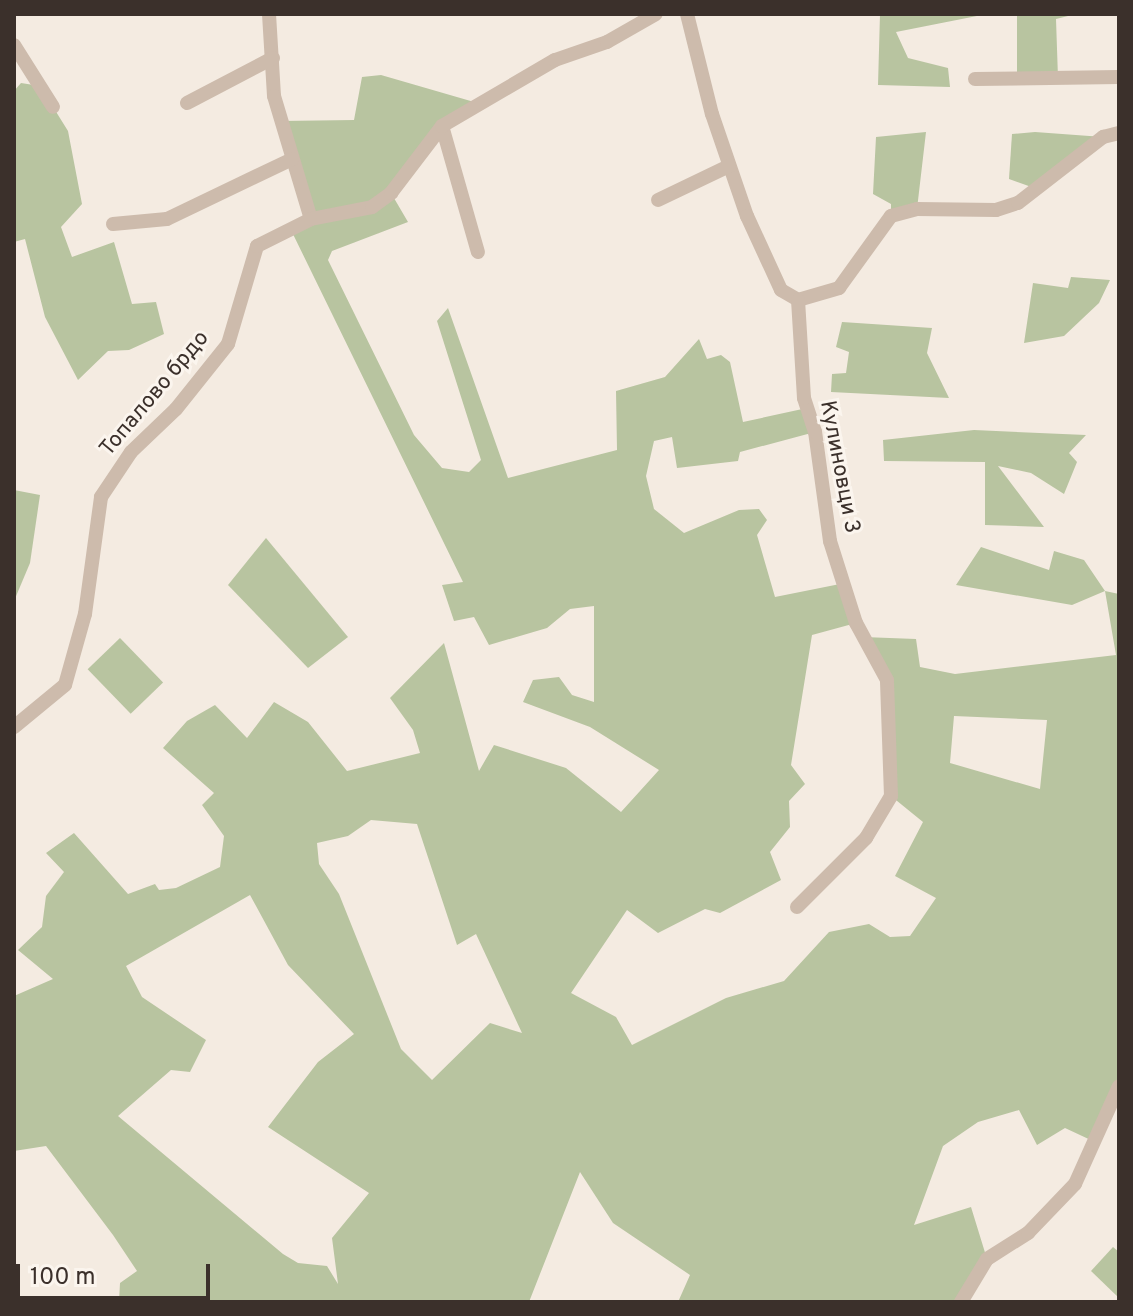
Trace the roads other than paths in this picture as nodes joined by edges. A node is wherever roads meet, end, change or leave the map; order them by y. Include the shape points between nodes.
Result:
1 (269, 14) edge
2 (656, 14) edge
3 (687, 14) edge
4 (14, 45) edge
5 (273, 58) junction
6 (1119, 77) edge
7 (975, 79) dead end
8 (187, 103) dead end
9 (53, 107) dead end
10 (442, 126) junction
11 (1119, 133) edge
12 (292, 159) junction
13 (729, 166) junction
14 (658, 200) dead end
15 (311, 219) junction
16 (113, 224) dead end
17 (478, 252) dead end
18 (798, 300) junction
19 (14, 727) edge
20 (797, 907) dead end
21 (1119, 1086) edge
22 (961, 1302) edge

1 - 5 street
2 - 10 street, Топалово брдо via 607,42 555,60
3 - 13 street
4 - 9 street
5 - 8 street
5 - 12 street via 274,96
6 - 7 street
10 - 15 street, Топалово брдо via 391,193 372,207
10 - 17 street
11 - 18 street via 1103,137 1018,203 996,210 917,209 891,216 839,288
12 - 15 street
12 - 16 street via 167,219
13 - 14 street
13 - 18 street via 772,273 781,290
15 - 19 street, Топалово брдо via 257,246 228,344 109,483 101,497 74,667 65,685
18 - 20 street, Кулиновци 3 via 804,398 815,432 830,541 856,623 887,680 891,796 866,838
21 - 22 street via 1075,1184 1028,1233 987,1259

